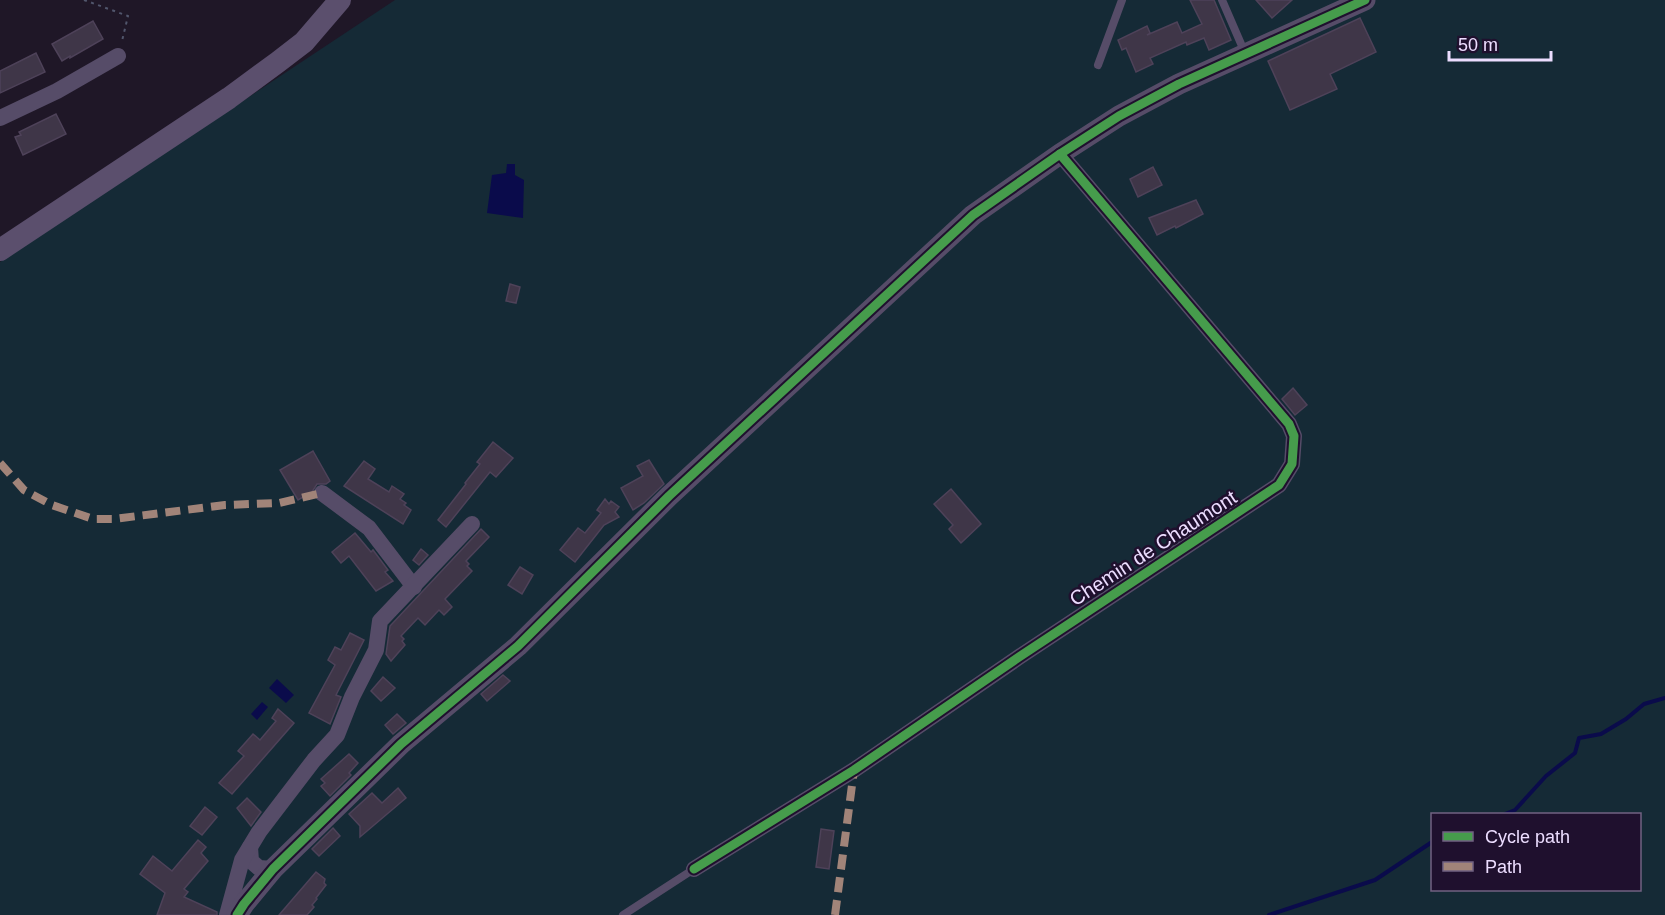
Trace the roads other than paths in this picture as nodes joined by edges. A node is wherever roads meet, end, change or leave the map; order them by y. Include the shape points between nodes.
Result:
1 (340, 0) edge
2 (1122, 0) edge
3 (1222, 0) edge
4 (1365, 0) edge
5 (1246, 54) junction
6 (118, 56) road end
7 (1098, 65) dead end
8 (0, 118) edge
9 (1060, 154) junction
10 (0, 250) edge
11 (322, 493) dead end
12 (472, 524) dead end
13 (414, 587) junction
14 (250, 847) junction
15 (273, 869) junction
16 (694, 869) joint
17 (226, 915) edge
18 (237, 915) edge
19 (623, 915) edge

1 - 10 main road via 304,42 278,62
2 - 7 lane
3 - 5 lane
4 - 5 street
5 - 9 street via 1129,110
6 - 8 street
9 - 15 street via 955,231 669,496 518,646 401,744
9 - 16 street, Chemin de Chaumont via 1288,424 1293,436 1292,464 1279,485 1227,521 854,770
11 - 13 street via 369,528
12 - 13 street
13 - 14 street via 380,621 376,650 337,735
14 - 15 street via 251,861 259,868
14 - 17 street via 242,860
15 - 18 street
16 - 19 lane

